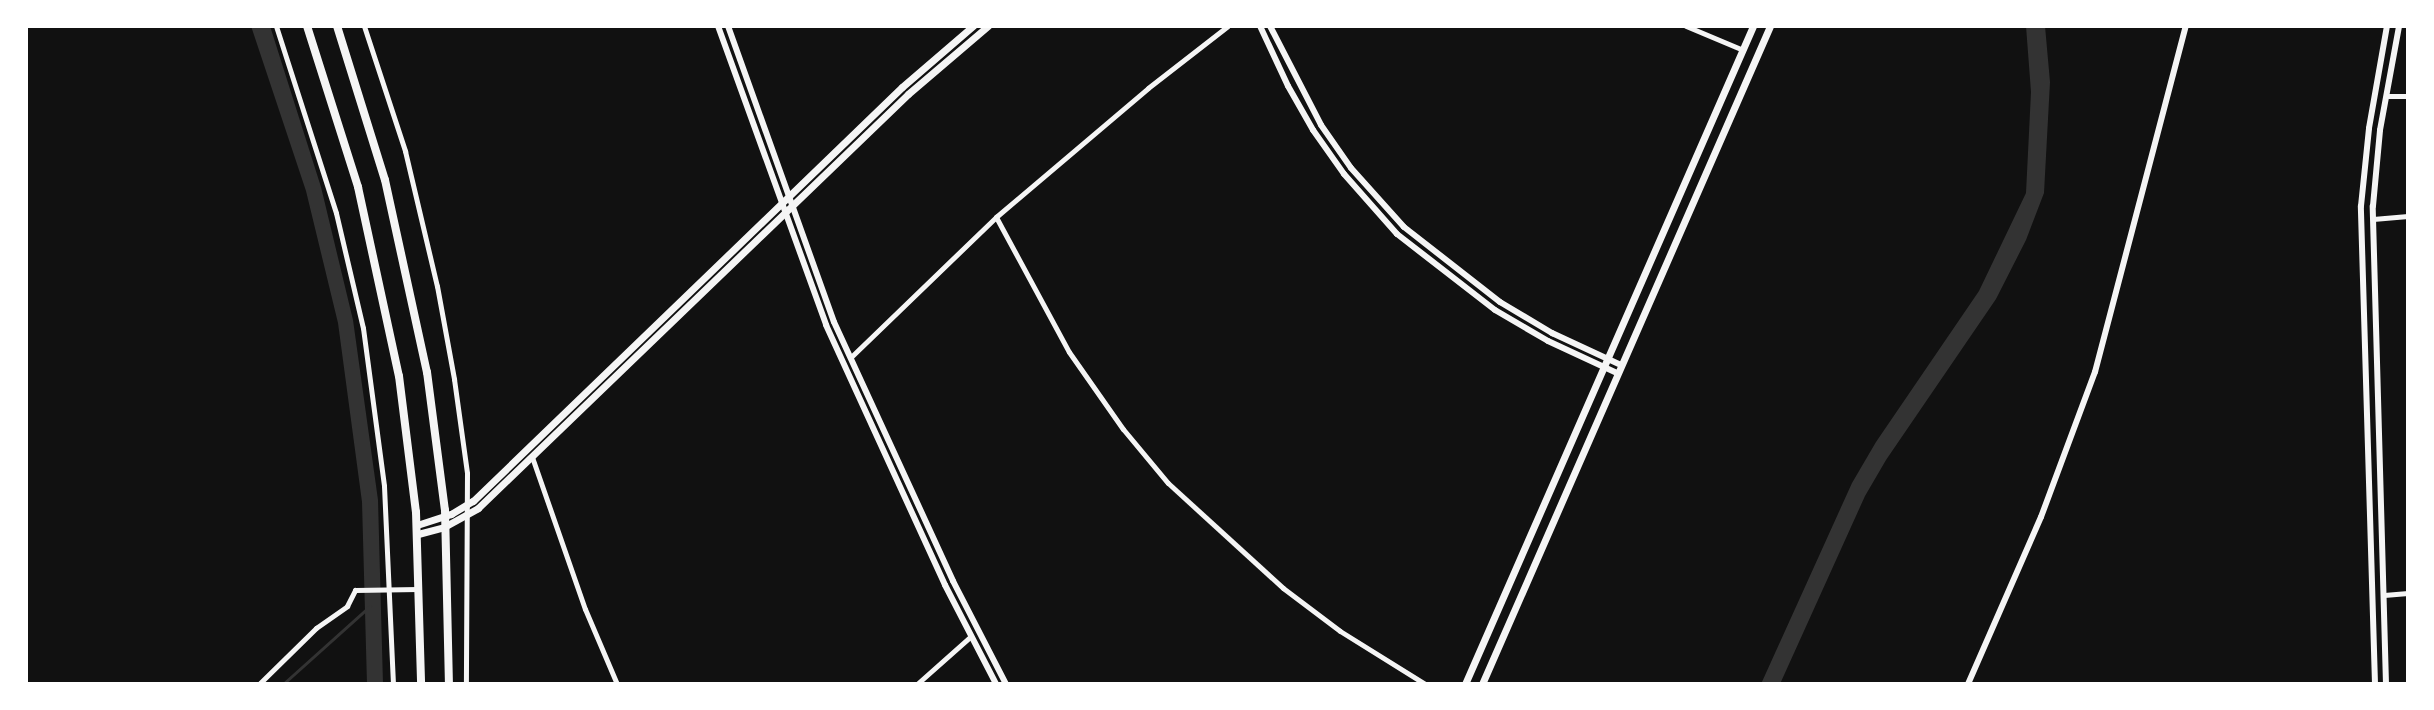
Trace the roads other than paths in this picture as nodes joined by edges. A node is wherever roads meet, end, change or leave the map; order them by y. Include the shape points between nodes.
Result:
1 (276, 26) edge
2 (307, 26) edge
3 (337, 26) edge
4 (364, 26) edge
5 (718, 26) edge
6 (728, 26) edge
7 (973, 26) edge
8 (988, 26) edge
9 (1228, 26) edge
10 (1260, 26) edge
11 (1270, 26) edge
12 (1686, 26) edge
13 (1753, 26) edge
14 (1770, 26) edge
15 (2186, 26) edge
16 (2387, 26) edge
17 (2399, 26) edge
18 (1743, 50) junction
19 (2386, 96) junction
20 (2408, 96) edge
21 (788, 196) junction
22 (781, 203) junction
23 (792, 205) junction
24 (785, 212) junction
25 (2408, 216) edge
26 (996, 217) junction
27 (2373, 219) junction
28 (851, 357) junction
29 (1605, 363) junction
30 (1619, 369) junction
31 (532, 457) junction
32 (467, 505) junction
33 (467, 516) junction
34 (446, 521) junction
35 (418, 529) junction
36 (390, 589) junction
37 (421, 589) junction
38 (2408, 593) edge
39 (2384, 595) junction
40 (970, 637) junction
41 (259, 684) edge
42 (393, 684) edge
43 (421, 684) edge
44 (449, 684) edge
45 (466, 684) edge
46 (617, 684) edge
47 (917, 684) edge
48 (996, 684) edge
49 (1006, 684) edge
50 (1425, 684) edge
51 (1465, 684) edge
52 (1482, 684) edge
53 (1968, 684) edge
54 (2375, 684) edge
55 (2386, 684) edge

1 - 36 street via 355,289 379,438
2 - 35 main road via 346,143 381,280 405,413
3 - 34 main road via 373,135 408,273 433,409
4 - 32 street via 405,151 437,286 461,426
5 - 22 street
6 - 21 street
7 - 21 main road
8 - 23 main road
9 - 26 street
10 - 29 street via 1313,130 1397,234 1495,310 1548,341
11 - 29 street via 1321,125 1404,227 1500,302
12 - 18 street
13 - 18 main road
14 - 30 main road
15 - 53 street via 2095,372 2041,519
16 - 54 street via 2361,206
17 - 19 street
18 - 29 main road
19 - 20 street
19 - 27 street
21 - 22 main road
21 - 23 street
22 - 24 street
22 - 32 main road
23 - 24 main road
23 - 28 street
24 - 31 main road
24 - 40 street via 826,325
25 - 27 street
26 - 28 street
26 - 50 street via 1069,352 1168,483 1283,588
27 - 39 street
28 - 49 street
29 - 30 street
29 - 51 main road
30 - 52 main road
31 - 33 main road
31 - 46 street
32 - 33 street
32 - 34 main road
33 - 34 main road
33 - 45 street
34 - 35 main road
34 - 44 main road
35 - 37 main road
36 - 37 street
36 - 41 street via 355,590 347,606 316,628
36 - 42 street
37 - 43 main road
38 - 39 street
39 - 55 street
40 - 47 street
40 - 48 street

